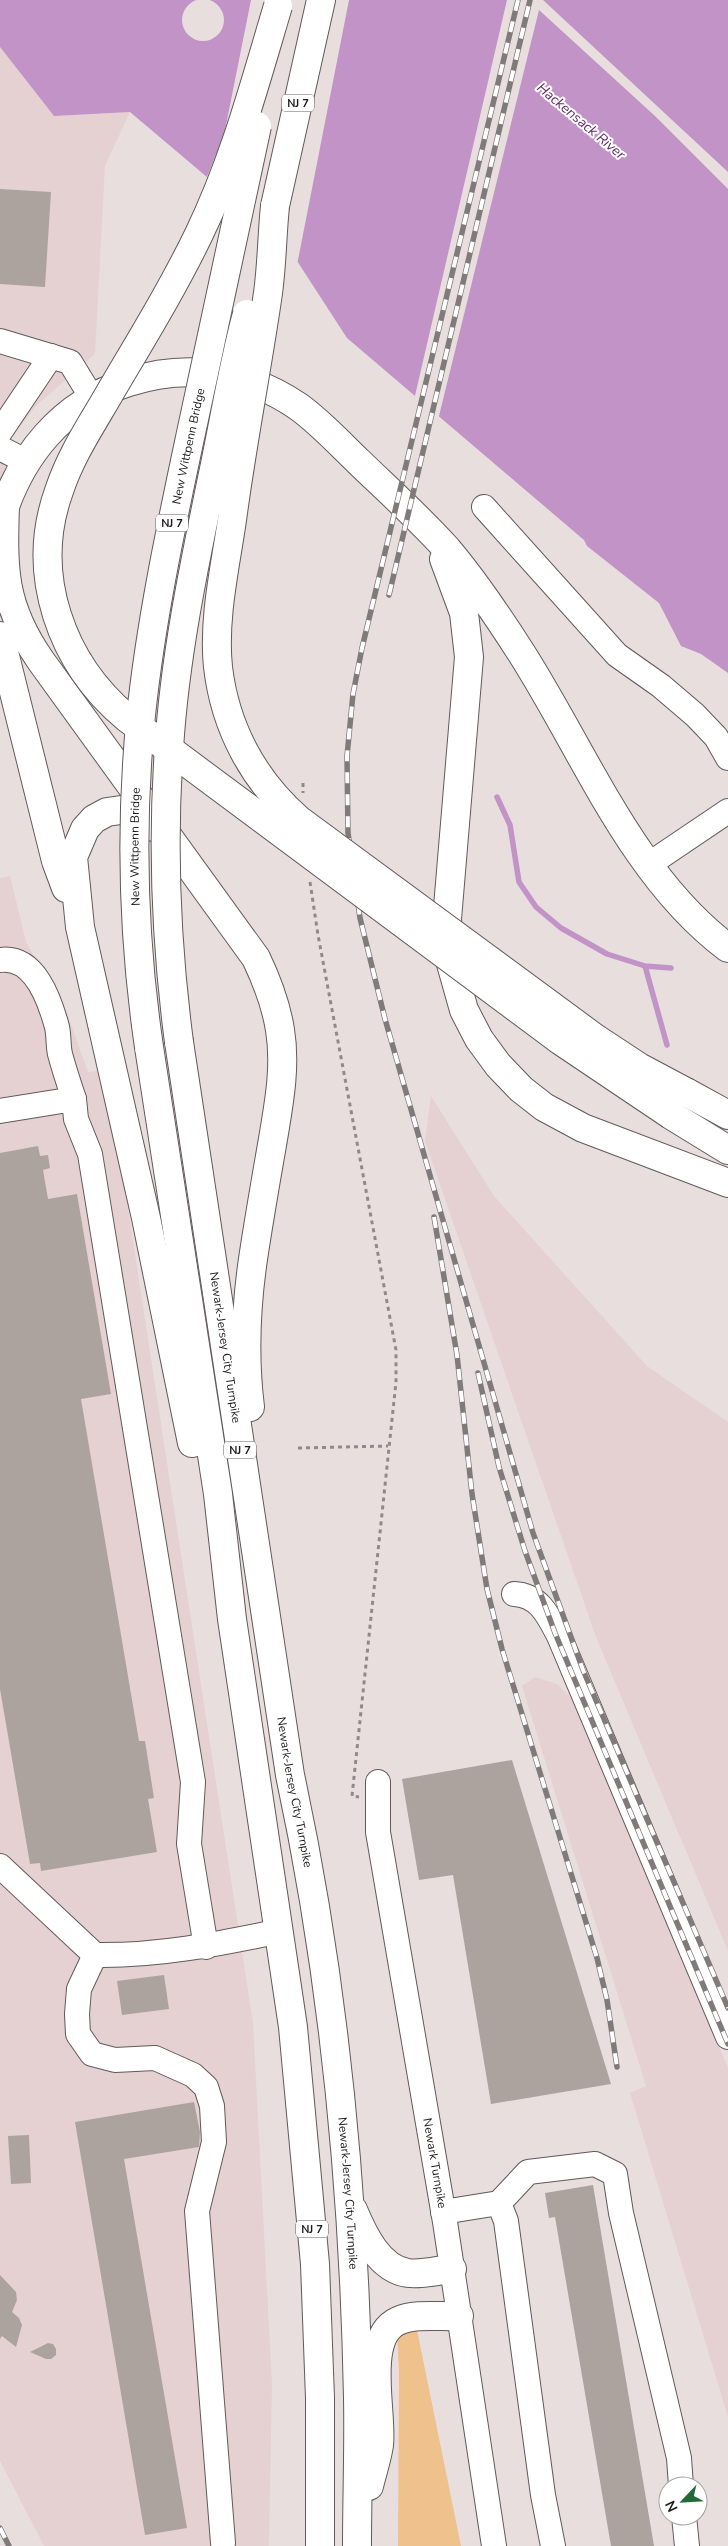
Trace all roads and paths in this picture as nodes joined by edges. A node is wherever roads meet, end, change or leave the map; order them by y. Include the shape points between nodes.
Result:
1 (321, 0) edge
2 (279, 3) edge
3 (274, 206) junction
4 (0, 341) edge
5 (51, 356) junction
6 (92, 398) junction
7 (0, 432) edge
8 (0, 448) edge
9 (26, 461) junction
10 (484, 508) dead end
11 (2, 509) edge
12 (433, 535) junction
13 (0, 636) edge
14 (728, 758) edge
15 (303, 783) dead end
16 (304, 801) dead end
17 (728, 811) edge
18 (188, 865) junction
19 (648, 865) junction
20 (309, 873) dead end
21 (80, 927) junction
22 (728, 948) edge
23 (0, 960) edge
24 (75, 1109) junction
25 (0, 1111) edge
26 (728, 1115) edge
27 (728, 1150) edge
28 (728, 1184) edge
29 (388, 1446) junction
30 (298, 1448) dead end
31 (514, 1594) dead end
32 (232, 1619) junction
33 (378, 1791) joint
34 (307, 1856) junction
35 (0, 1866) edge
36 (280, 1931) junction
37 (206, 1947) junction
38 (95, 1955) junction
39 (728, 2037) edge
40 (348, 2196) junction
41 (499, 2203) junction
42 (444, 2212) junction
43 (452, 2268) junction
44 (459, 2316) junction
45 (680, 2476) edge
46 (685, 2526) edge
47 (321, 2538) edge
48 (357, 2540) edge
49 (223, 2543) dead end
50 (494, 2546) edge
51 (553, 2546) edge
52 (687, 2546) edge

1 - 3 highway, NJ 7
2 - 27 highway, bridge via 240,130 203,225 174,283 81,443 58,492 52,512 48,552 50,591 60,627 88,678 127,718 568,1045
2 - 32 highway, New Wittpenn Bridge / NJ 7, bridge via 261,106 161,578 145,682 136,782 139,956 149,1047 216,1484
3 - 26 highway, bridge via 268,291 217,633 224,702 237,736 264,783 300,820 587,1033 640,1067
3 - 34 highway, Newark-Jersey City Turnpike / NJ 7, bridge via 246,318 186,615 171,724 165,885 179,1042 290,1775
4 - 5 street
5 - 6 street via 70,362
5 - 7 street
6 - 9 highway via 60,420
6 - 12 highway via 120,385 171,372 208,372 259,386 287,400 314,420
8 - 9 street
9 - 11 highway
10 - 14 street via 612,650 695,715 716,737
11 - 18 highway via 5,573 9,599 19,626
12 - 19 highway via 480,591 518,647
12 - 28 highway via 460,598 468,643 469,674 447,919 450,964 464,1010 498,1065 550,1111 583,1128
13 - 21 highway via 56,861
15 - 16 path
17 - 19 street
18 - 21 highway via 141,816 121,810 100,815 84,829 72,857
18 - 34 highway via 256,958 268,986 280,1031 281,1089 253,1261 247,1372 250,1412 304,1772
19 - 22 highway via 683,908
20 - 29 path via 396,1350 396,1382
21 - 32 highway via 146,1218 202,1496
23 - 24 street via 24,966 40,982 57,1028
24 - 25 street
24 - 37 street via 90,1154 187,1741 193,1782 189,1844
29 - 30 path
29 - 33 path via 352,1796
31 - 39 street via 526,1594 534,1600 559,1636
32 - 36 highway, NJ 7
33 - 42 street, Newark Turnpike via 378,1832
34 - 40 highway, Newark-Jersey City Turnpike / NJ 7 via 332,2033
35 - 38 street
36 - 37 street
36 - 47 highway, NJ 7 via 301,2094 315,2264
37 - 38 street via 129,1956
38 - 49 street via 79,1989 77,2014 78,2034 92,2054 115,2060 155,2058 193,2075 206,2087 212,2106 214,2142 197,2211
40 - 43 highway via 364,2234 387,2263 407,2273
40 - 48 highway, Newark-Jersey City Turnpike / NJ 7 via 358,2396
41 - 42 street
41 - 45 street via 528,2172 595,2164 615,2174 621,2213 679,2458
41 - 51 street via 506,2221 543,2495
42 - 43 street, Newark Turnpike
43 - 44 street, Newark Turnpike
44 - 48 highway via 403,2319 390,2326 382,2338 378,2358 379,2445
44 - 50 street, Newark Turnpike
46 - 52 street

